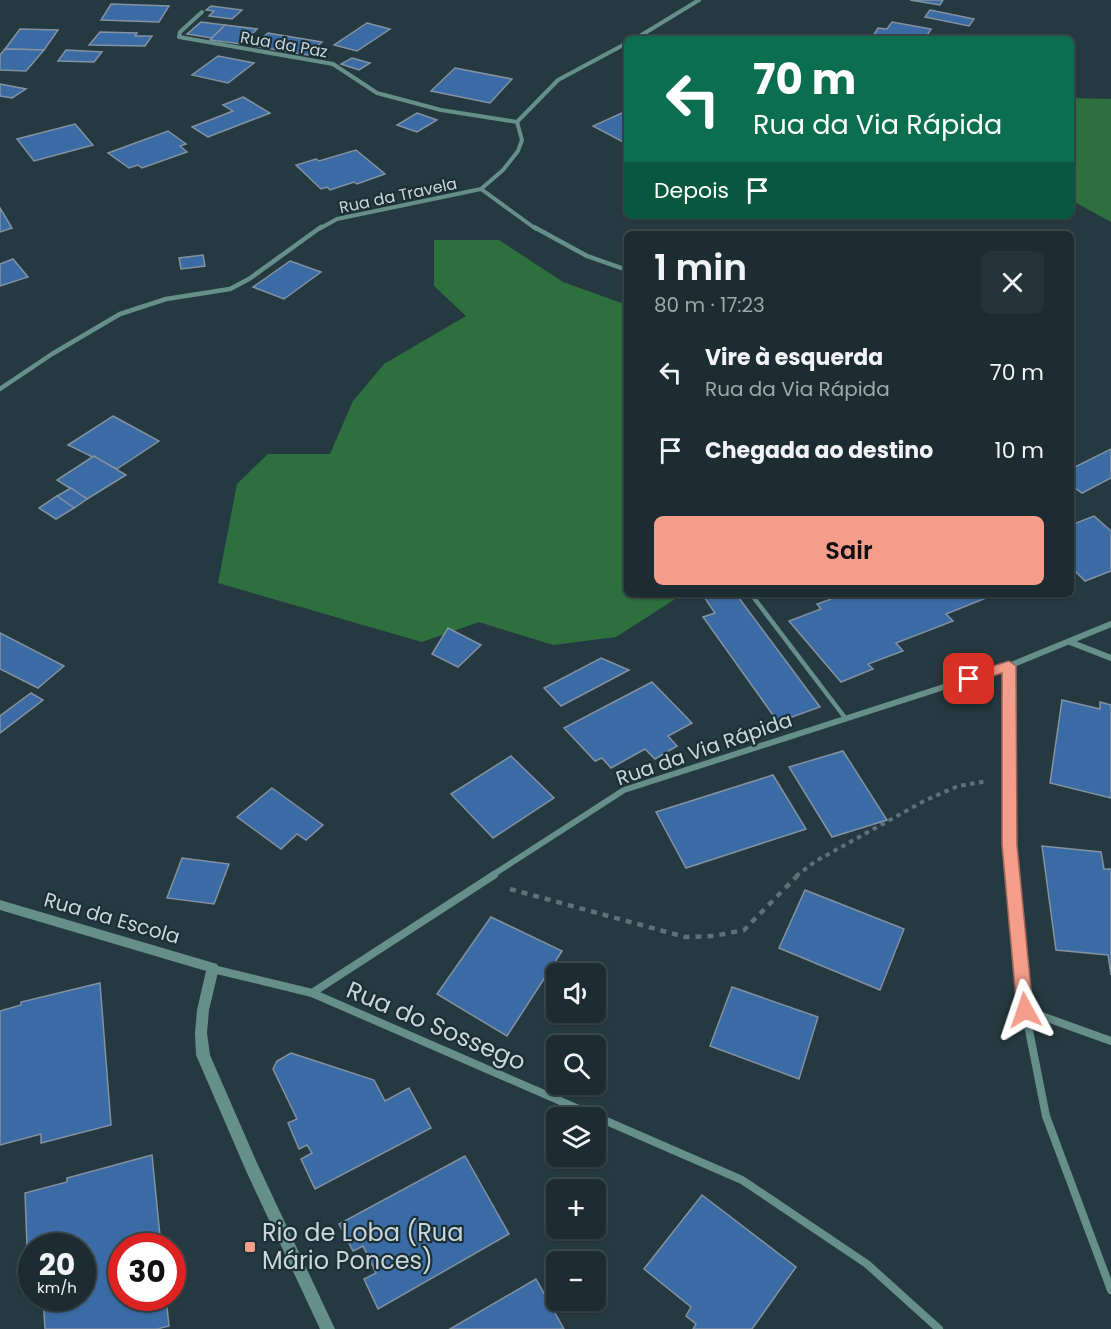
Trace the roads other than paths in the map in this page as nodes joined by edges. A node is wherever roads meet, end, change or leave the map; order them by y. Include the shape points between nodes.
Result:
1 (699, 0) edge
2 (202, 12) dead end
3 (639, 36) edge
4 (624, 45) edge
5 (517, 122) junction
6 (481, 189) junction
7 (624, 269) edge
8 (0, 389) edge
9 (753, 597) edge
10 (1111, 624) edge
11 (1070, 642) junction
12 (1111, 658) edge
13 (1009, 666) junction
14 (846, 718) junction
15 (0, 905) edge
16 (213, 968) junction
17 (312, 993) junction
18 (1025, 1010) junction
19 (1111, 1041) edge
20 (1111, 1290) edge
21 (328, 1329) edge
22 (939, 1329) edge

1 - 3 street
2 - 5 street, Rua da Paz via 179,36 333,64 377,93 441,110
4 - 5 street via 558,80
5 - 6 street, Rua da Travela via 521,146 494,181
6 - 7 street via 562,246
6 - 8 street, Rua da Travela via 337,219 230,289 166,299 120,314
9 - 14 lane
10 - 11 street, Rua da Via Rápida
11 - 12 street
11 - 13 street, Rua da Via Rápida
13 - 14 street, Rua da Via Rápida
13 - 18 street via 1010,845
14 - 17 street, Rua da Via Rápida via 624,790
15 - 16 street, Rua da Escola
16 - 17 street, Rua do Sossego
16 - 21 street via 203,1010 203,1055
17 - 22 street, Rua do Sossego via 742,1180 867,1264
18 - 19 street
18 - 20 street via 1046,1116

